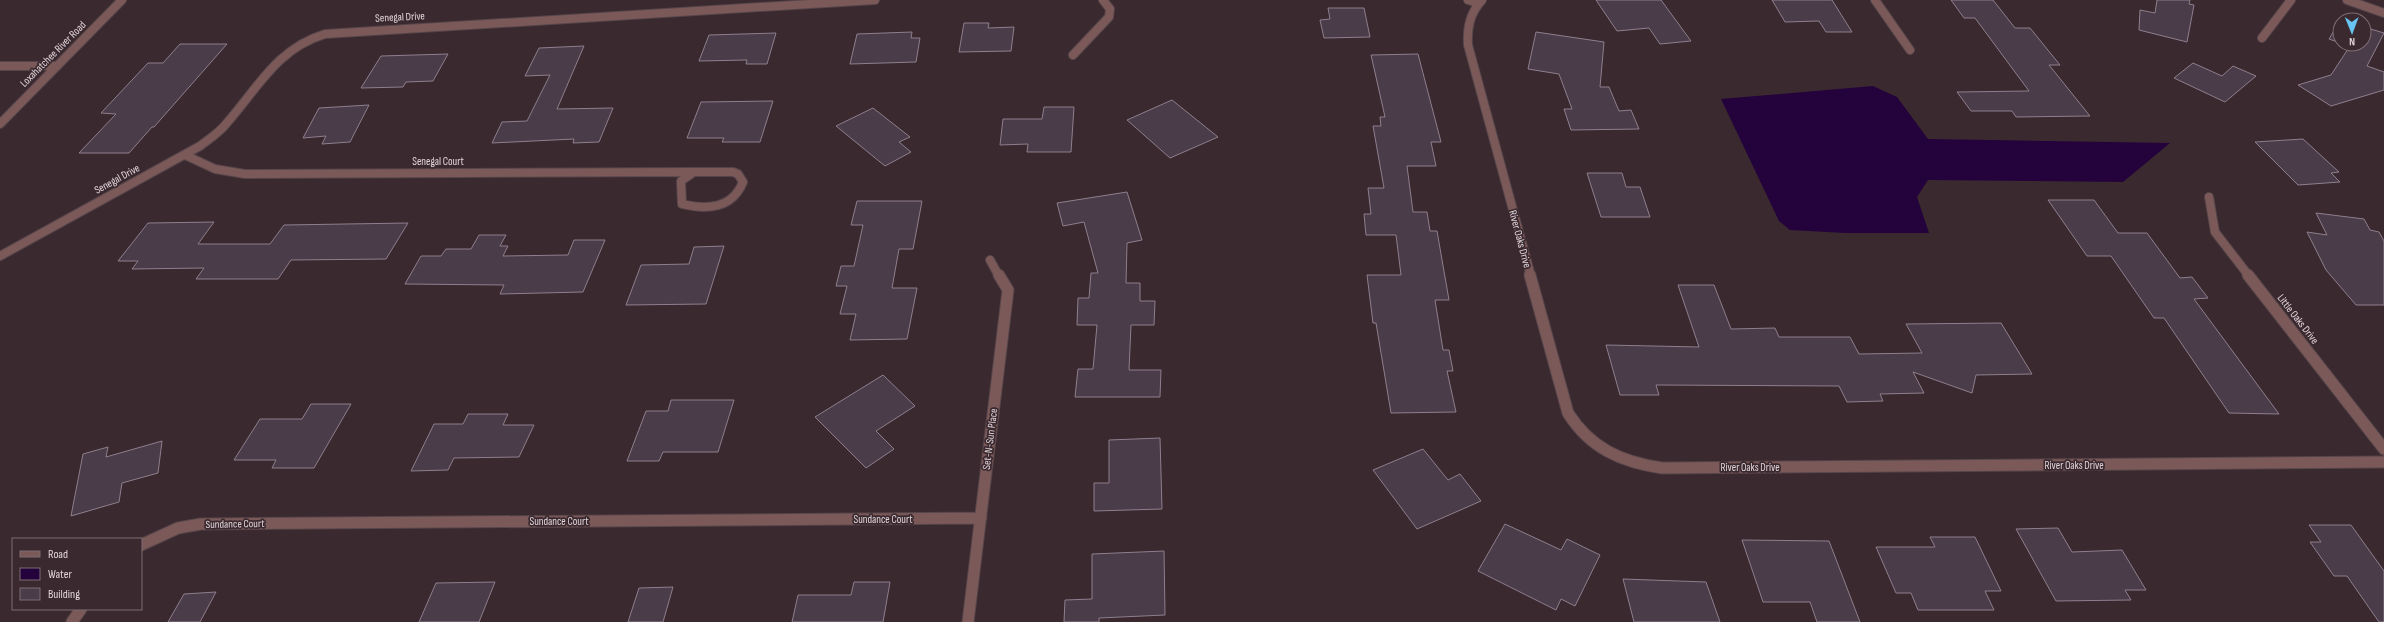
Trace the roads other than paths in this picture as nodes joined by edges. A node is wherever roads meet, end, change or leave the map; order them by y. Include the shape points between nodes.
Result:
1 (122, 0) edge
2 (875, 0) edge
3 (1103, 0) edge
4 (1875, 0) edge
5 (2291, 0) edge
6 (2347, 0) edge
7 (1476, 1) edge
8 (2384, 13) edge
9 (2262, 38) dead end
10 (1910, 50) dead end
11 (1073, 55) dead end
12 (0, 66) edge
13 (57, 66) junction
14 (0, 124) edge
15 (185, 155) junction
16 (694, 172) junction
17 (2209, 196) dead end
18 (0, 256) edge
19 (990, 260) dead end
20 (2384, 449) edge
21 (2384, 462) edge
22 (981, 518) junction
23 (142, 545) edge
24 (80, 610) edge
25 (72, 622) edge
26 (968, 622) edge

1 - 13 street, Loxahatchee River Road
2 - 15 street, Senegal Drive via 332,32 316,36 289,49 225,126
3 - 11 street via 1110,10 1109,17
4 - 10 street
5 - 9 street
6 - 8 street
7 - 21 street, River Oaks Drive via 1467,27 1468,45 1568,413 1580,432 1604,452 1622,461 1662,468
12 - 13 street
13 - 14 street, Loxahatchee River Road
15 - 16 street, Senegal Court via 215,169 250,174
15 - 18 street, Senegal Drive
16 - 16 street, Senegal Court via 733,172 744,182 741,191 728,203 698,208 682,204 681,181
17 - 20 street, Little Oaks Drive via 2215,232
19 - 22 street, Set-N-Sun Place via 1008,290
22 - 23 street, Sundance Court via 201,524 178,528
22 - 26 street, Set-N-Sun Place
24 - 25 street

